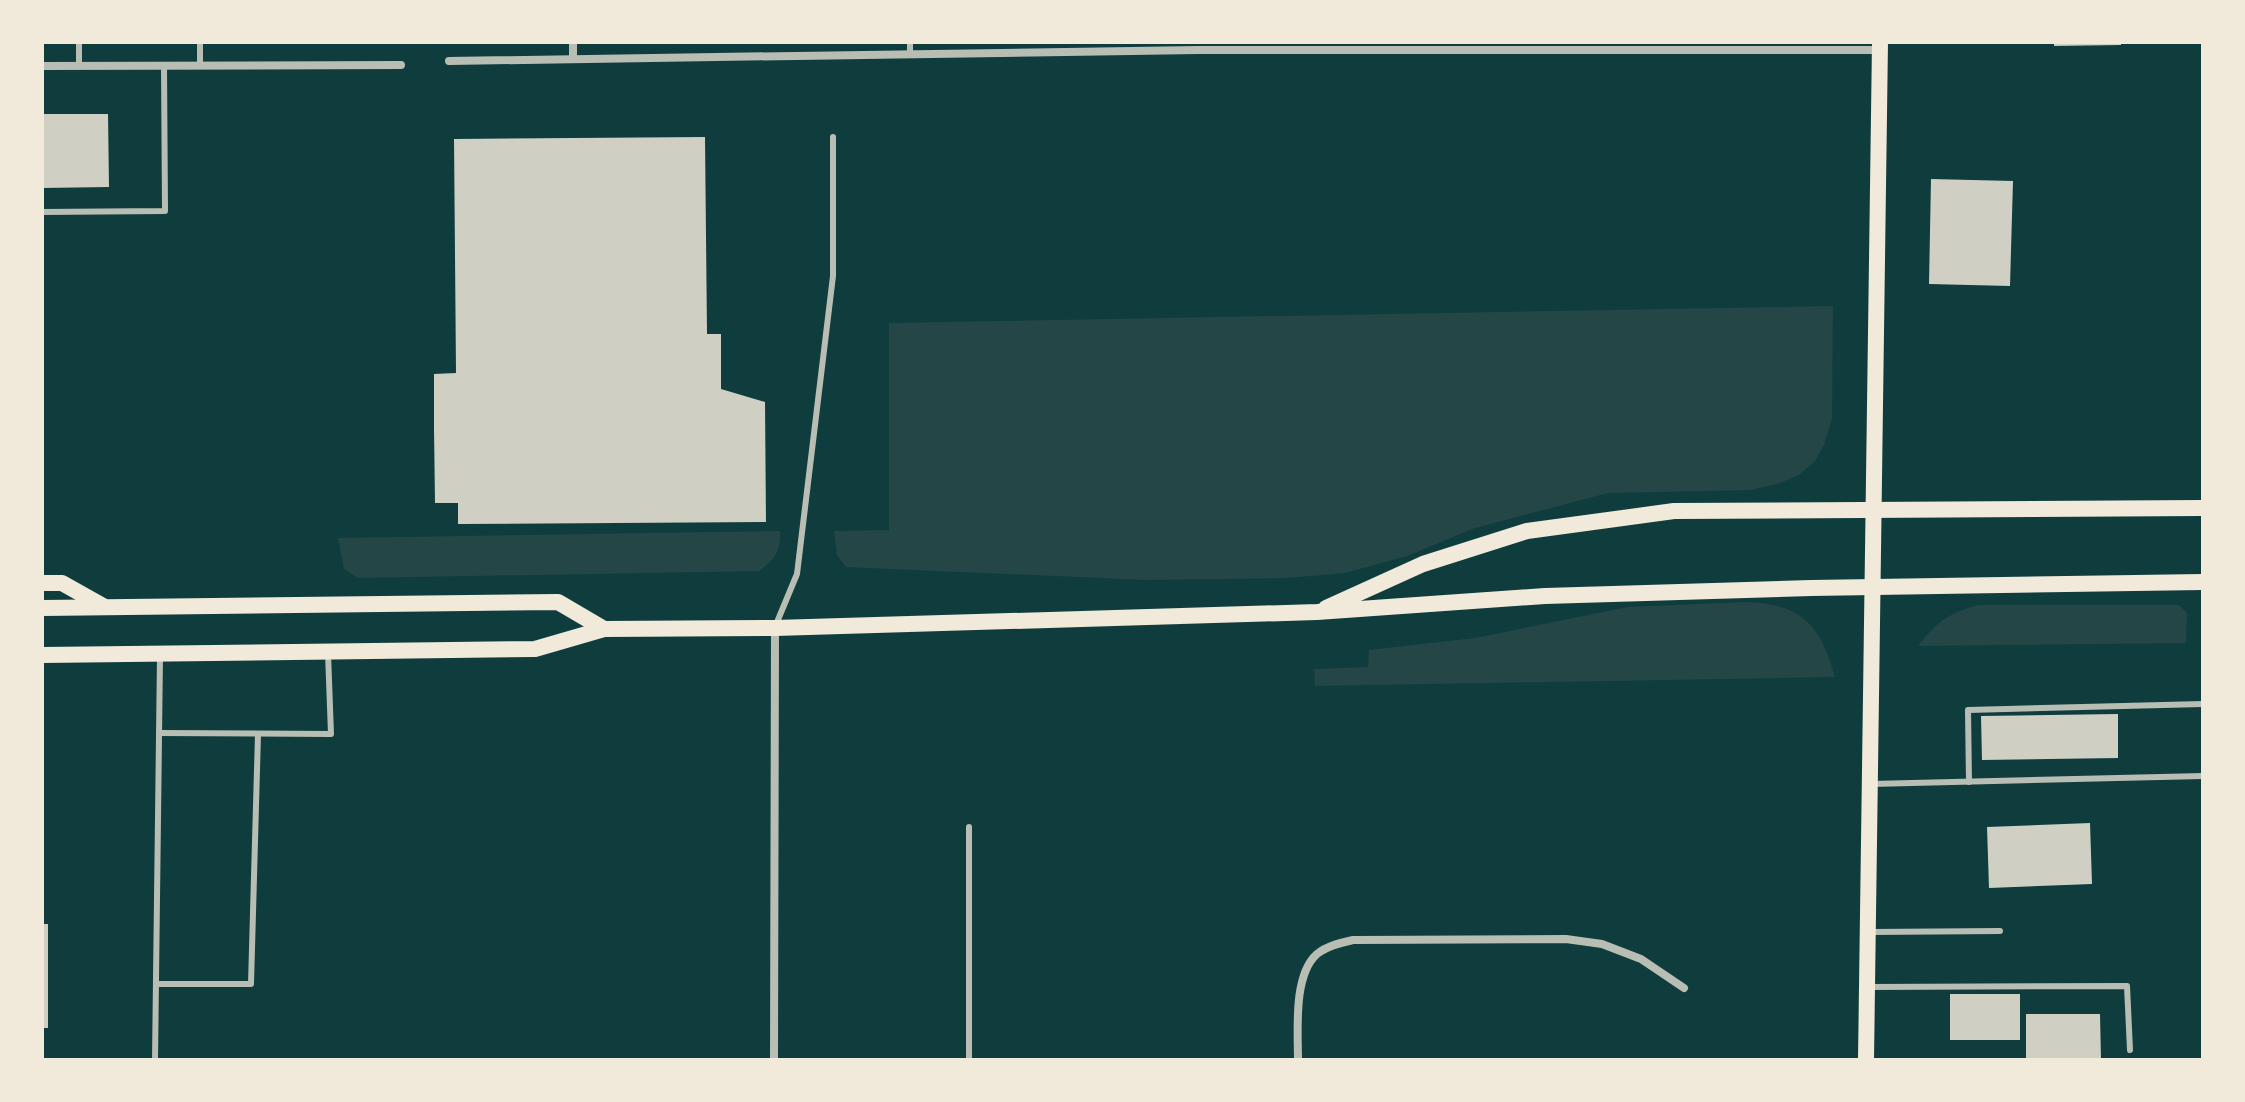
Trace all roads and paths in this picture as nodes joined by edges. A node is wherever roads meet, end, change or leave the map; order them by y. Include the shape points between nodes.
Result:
1 (79, 42) edge
2 (200, 42) edge
3 (573, 42) edge
4 (910, 42) edge
5 (1198, 46) edge
6 (1880, 46) edge
7 (910, 54) junction
8 (573, 59) junction
9 (449, 61) dead end
10 (401, 65) dead end
11 (42, 66) edge
12 (79, 66) junction
13 (164, 66) junction
14 (200, 66) junction
15 (833, 137) dead end
16 (42, 212) edge
17 (2203, 508) edge
18 (1876, 512) junction
19 (2203, 582) edge
20 (42, 583) edge
21 (1874, 587) junction
22 (104, 607) junction
23 (42, 608) edge
24 (1317, 612) junction
25 (775, 628) junction
26 (604, 629) junction
27 (160, 653) junction
28 (328, 653) junction
29 (42, 655) edge
30 (2203, 704) edge
31 (159, 733) junction
32 (258, 734) junction
33 (2203, 776) edge
34 (1969, 782) junction
35 (1871, 784) junction
36 (969, 827) dead end
37 (2000, 931) dead end
38 (1869, 932) junction
39 (156, 984) junction
40 (1868, 987) junction
41 (1684, 988) dead end
42 (2130, 1050) dead end
43 (155, 1060) edge
44 (774, 1060) edge
45 (969, 1060) edge
46 (1298, 1060) edge
47 (1866, 1060) edge

1 - 12 lane
2 - 14 lane
3 - 8 street
4 - 7 lane
5 - 6 street
5 - 7 street
6 - 18 main road
7 - 8 street
8 - 9 street
10 - 14 street
11 - 12 street
12 - 13 street
13 - 14 street
13 - 16 lane via 165,211
15 - 25 lane via 833,276 797,574
17 - 18 main road
18 - 21 main road
18 - 24 main road via 1674,511 1527,531 1423,564
19 - 21 main road
20 - 22 main road via 62,583
21 - 24 main road via 1545,596
21 - 35 main road
22 - 23 main road
22 - 26 main road via 558,602
24 - 25 main road
25 - 26 main road
25 - 44 street
26 - 28 main road via 535,649
27 - 28 main road
27 - 29 main road
27 - 31 lane
28 - 32 lane via 331,734
30 - 34 lane via 1968,710
31 - 32 lane
31 - 39 lane
32 - 39 lane via 251,984
33 - 34 lane
34 - 35 lane
35 - 38 main road
36 - 45 lane
37 - 38 lane
38 - 40 main road
39 - 43 lane
40 - 42 lane via 2127,986
40 - 47 main road
41 - 46 street via 1641,959 1602,944 1566,939 1353,940 1315,956 1303,978

